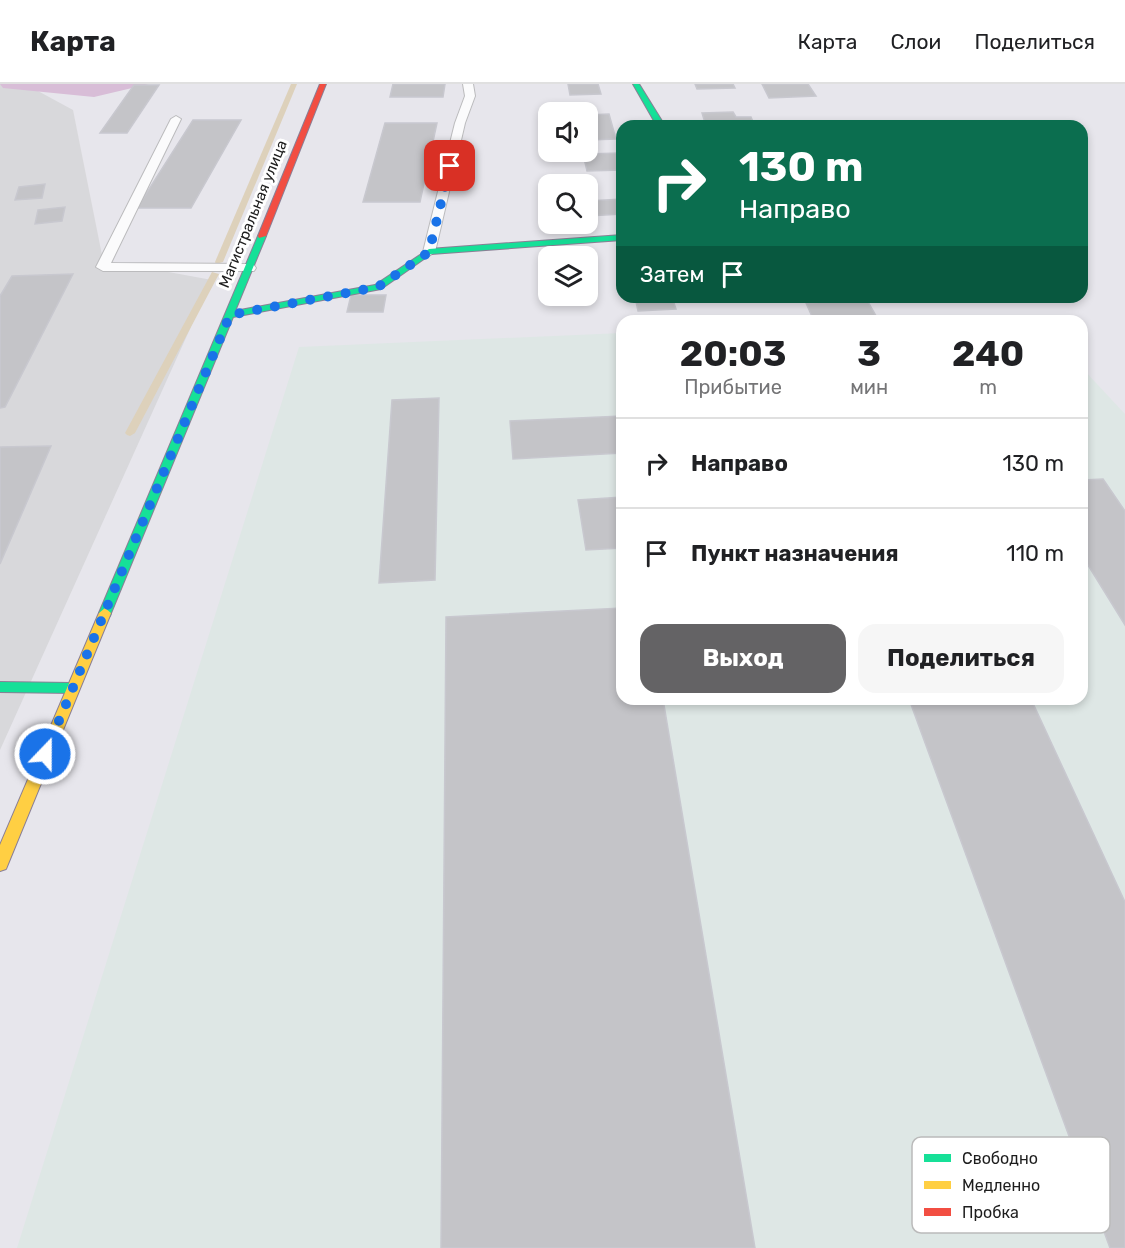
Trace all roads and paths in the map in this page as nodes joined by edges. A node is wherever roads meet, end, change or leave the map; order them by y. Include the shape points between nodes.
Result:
1 (323, 84) edge
2 (468, 84) edge
3 (636, 84) edge
4 (176, 119) dead end
5 (657, 120) edge
6 (616, 238) edge
7 (429, 252) junction
8 (249, 268) junction
9 (230, 315) junction
10 (0, 687) edge
11 (72, 688) junction
12 (0, 864) edge

1 - 8 main road, Магистральная улица
2 - 7 lane via 470,96
3 - 5 main road
4 - 8 lane via 103,267
6 - 7 main road
7 - 9 main road via 378,287
8 - 9 main road, Магистральная улица
9 - 11 main road, Магистральная улица
10 - 11 main road
11 - 12 main road, Магистральная улица

